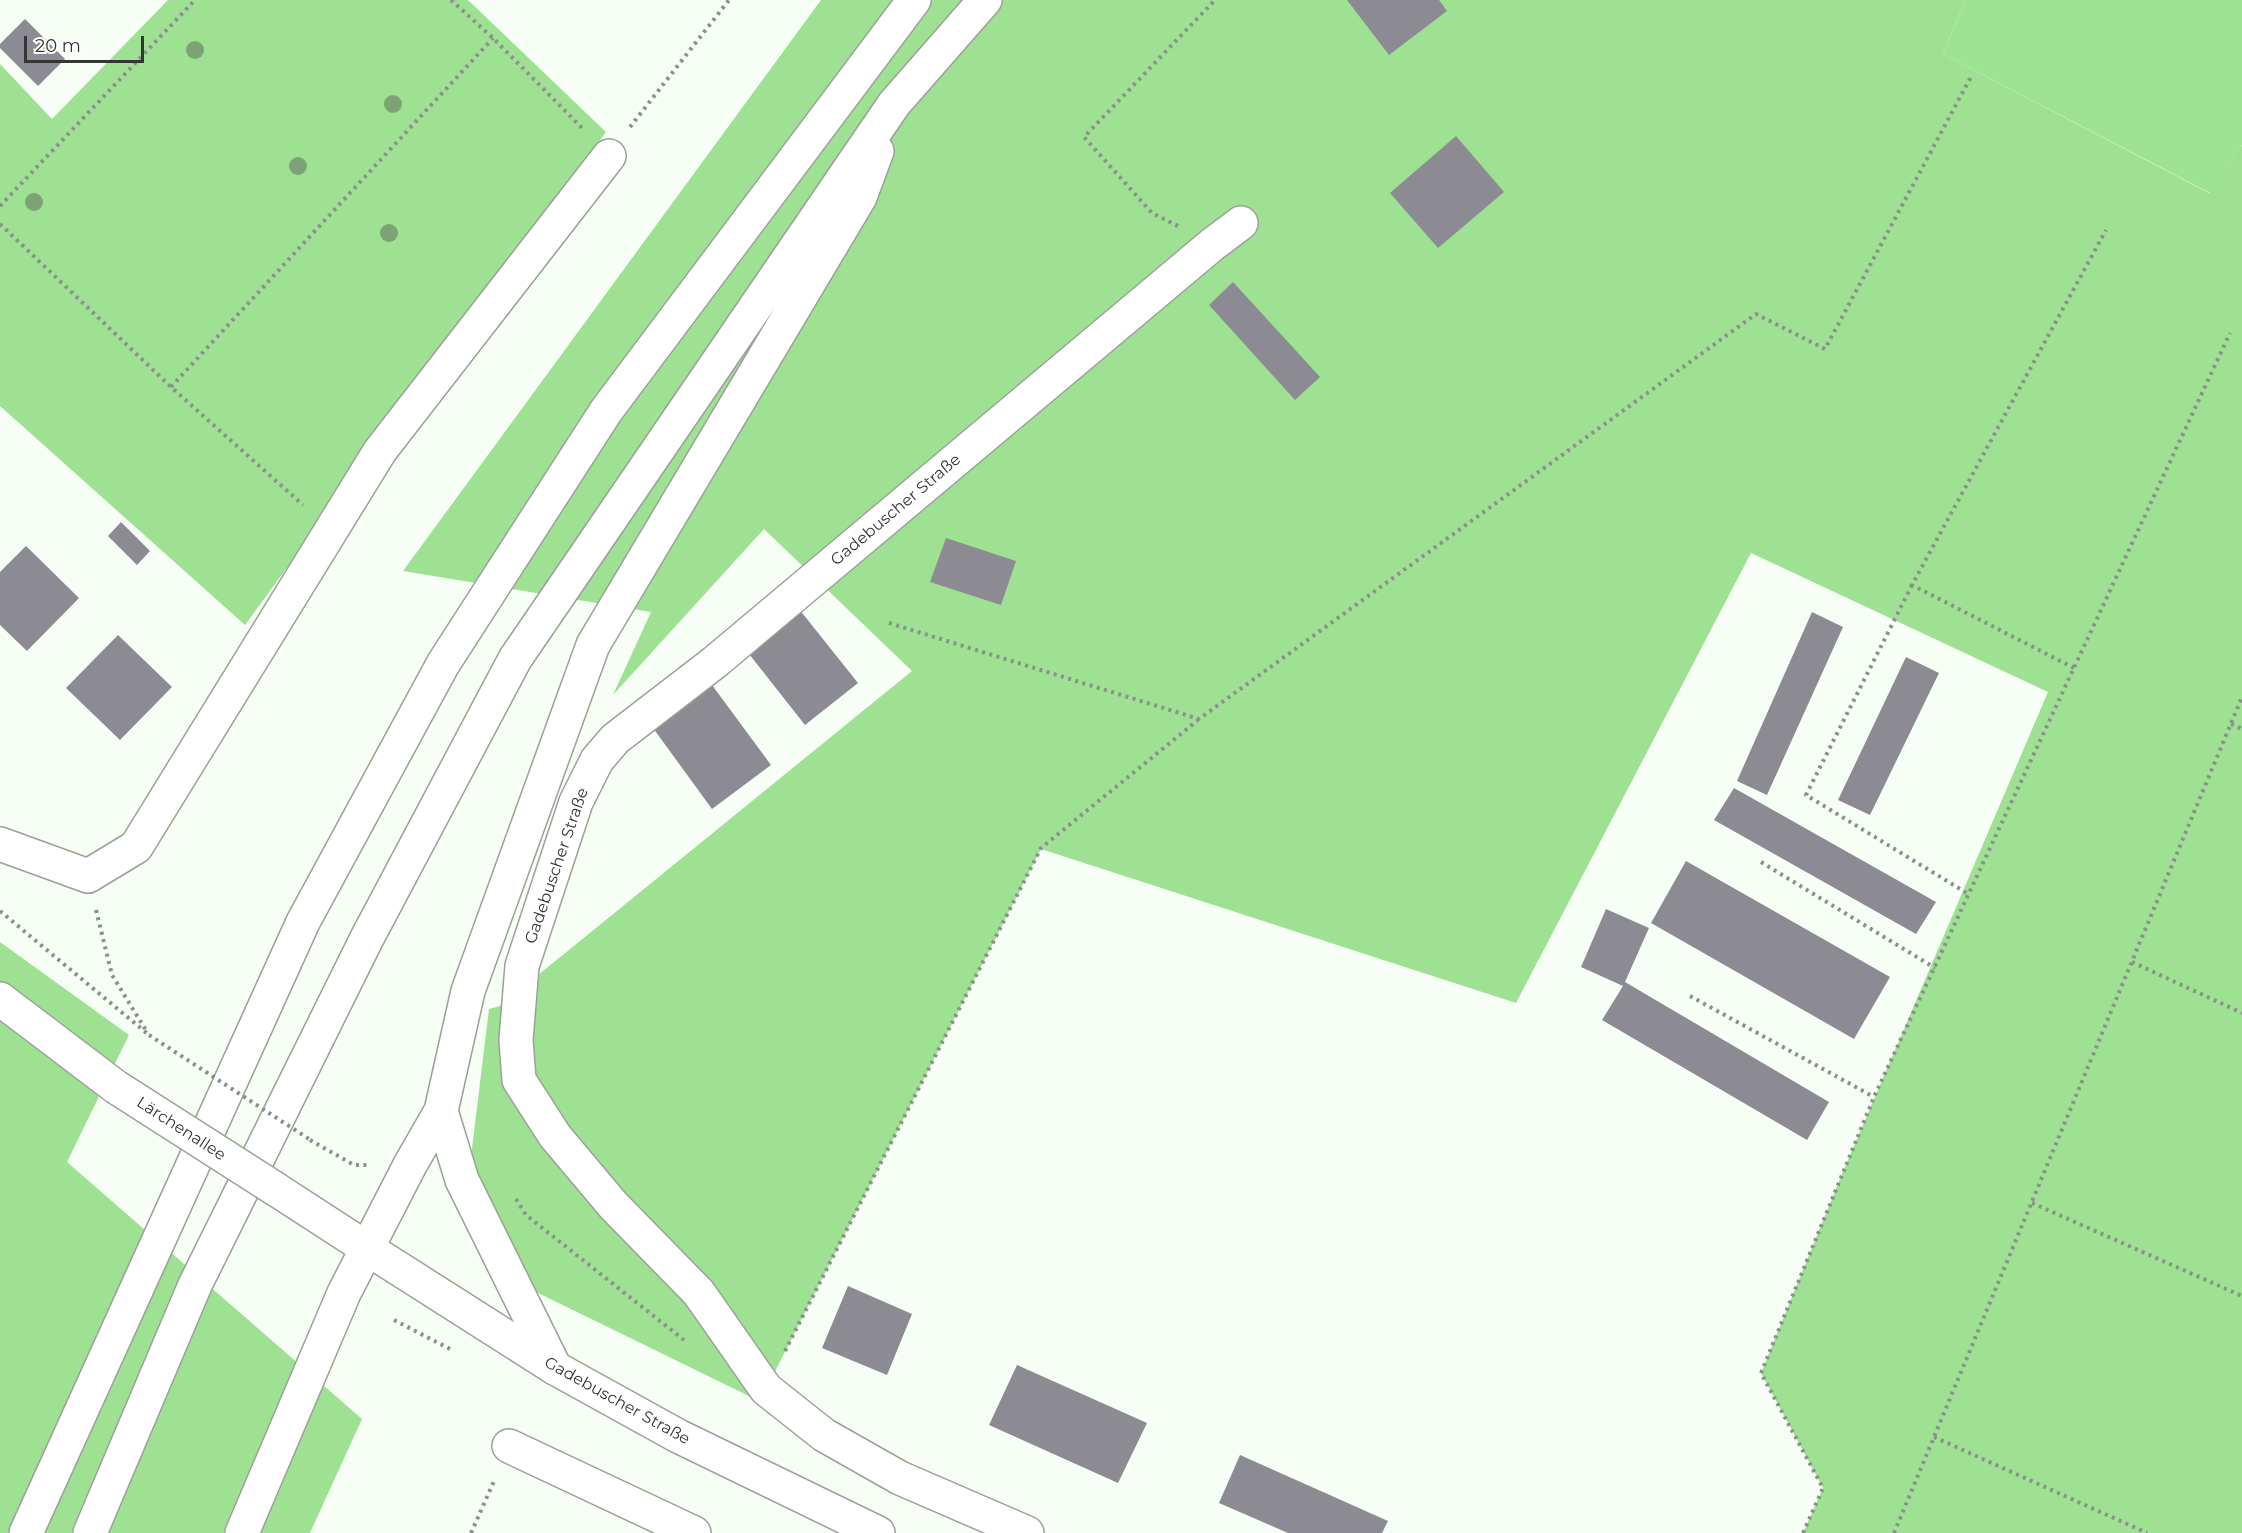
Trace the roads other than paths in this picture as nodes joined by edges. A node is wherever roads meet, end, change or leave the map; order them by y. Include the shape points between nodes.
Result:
1 (914, 0) edge
2 (985, 0) edge
3 (894, 104) junction
4 (609, 156) road end
5 (1241, 223) dead end
6 (0, 844) edge
7 (0, 999) edge
8 (441, 1111) junction
9 (368, 1249) junction
10 (555, 1368) junction
11 (509, 1446) road end
12 (26, 1533) edge
13 (90, 1533) edge
14 (242, 1533) edge
15 (694, 1533) edge
16 (878, 1533) edge
17 (1027, 1533) edge

1 - 12 main road via 606,411 443,664 303,922
2 - 3 main road
3 - 8 main road via 860,197 593,645 468,991
3 - 13 main road via 515,659 367,938 195,1285
4 - 6 main road via 380,451 136,848 88,876
5 - 17 main road, Gadebuscher Straße via 715,662 615,739 597,760 576,802 522,966 516,1040 519,1080 555,1136 613,1205 699,1293 766,1389 824,1435 900,1478
7 - 9 main road, Lärchenallee, bridge via 116,1087
8 - 9 main road
8 - 10 main road via 462,1180
9 - 10 main road, Gadebuscher Straße
9 - 14 main road via 344,1293
10 - 16 main road, Gadebuscher Straße via 678,1436
11 - 15 main road

